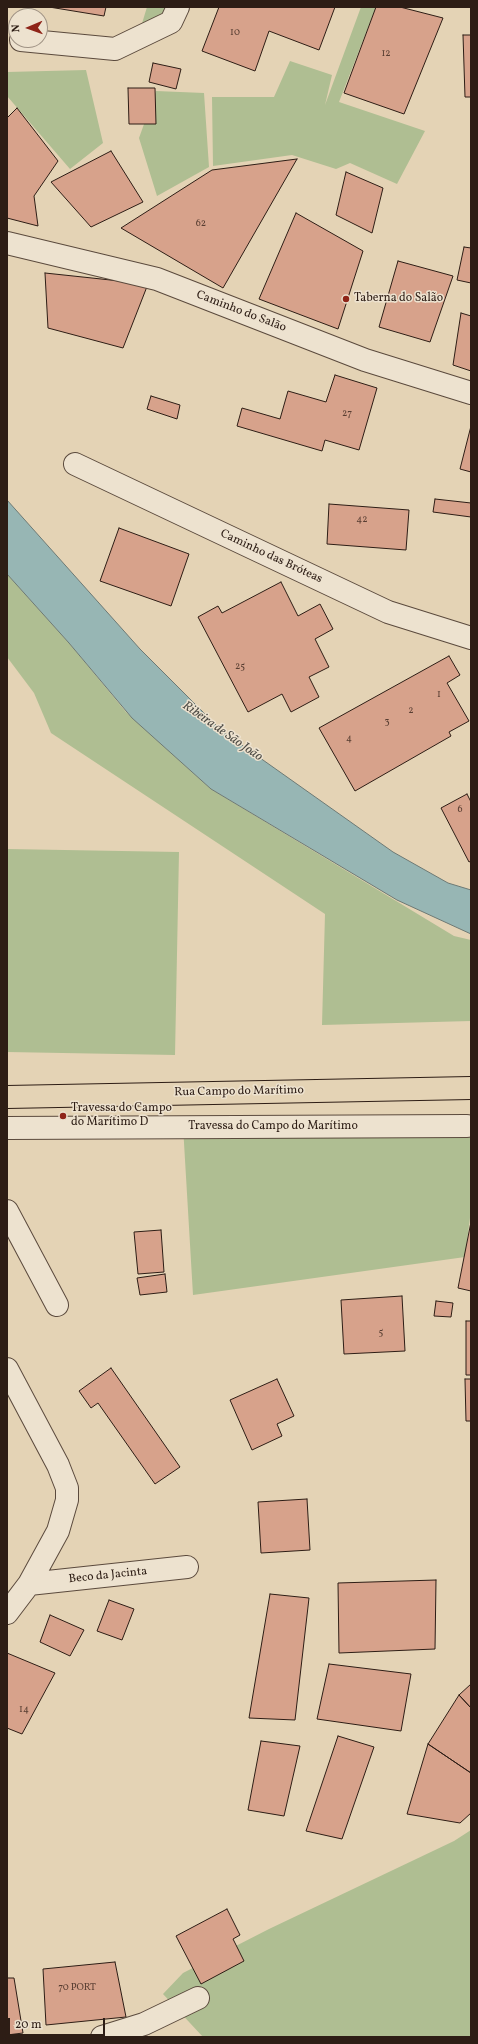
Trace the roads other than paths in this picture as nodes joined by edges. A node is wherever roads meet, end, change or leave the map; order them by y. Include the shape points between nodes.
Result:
1 (178, 7) edge
2 (48, 43) edge
3 (7, 244) edge
4 (471, 393) edge
5 (75, 464) dead end
6 (471, 638) edge
7 (471, 1088) edge
8 (7, 1097) edge
9 (467, 1126) dead end
10 (7, 1128) edge
11 (7, 1211) edge
12 (57, 1305) dead end
13 (7, 1369) edge
14 (187, 1567) dead end
15 (29, 1584) junction
16 (7, 1613) edge
17 (198, 1998) dead end
18 (102, 2037) edge

1 - 2 street via 171,22 115,50
3 - 4 street, Caminho do Salão via 157,279 365,360
5 - 6 street, Caminho das Bróteas via 388,612
7 - 8 main road, Rua Campo do Marítimo
9 - 10 street, Travessa do Campo do Marítimo
11 - 12 street
13 - 15 street via 58,1465 67,1488 67,1500 58,1531
14 - 15 street, Beco da Jacinta
15 - 16 street
17 - 18 street via 144,2024

